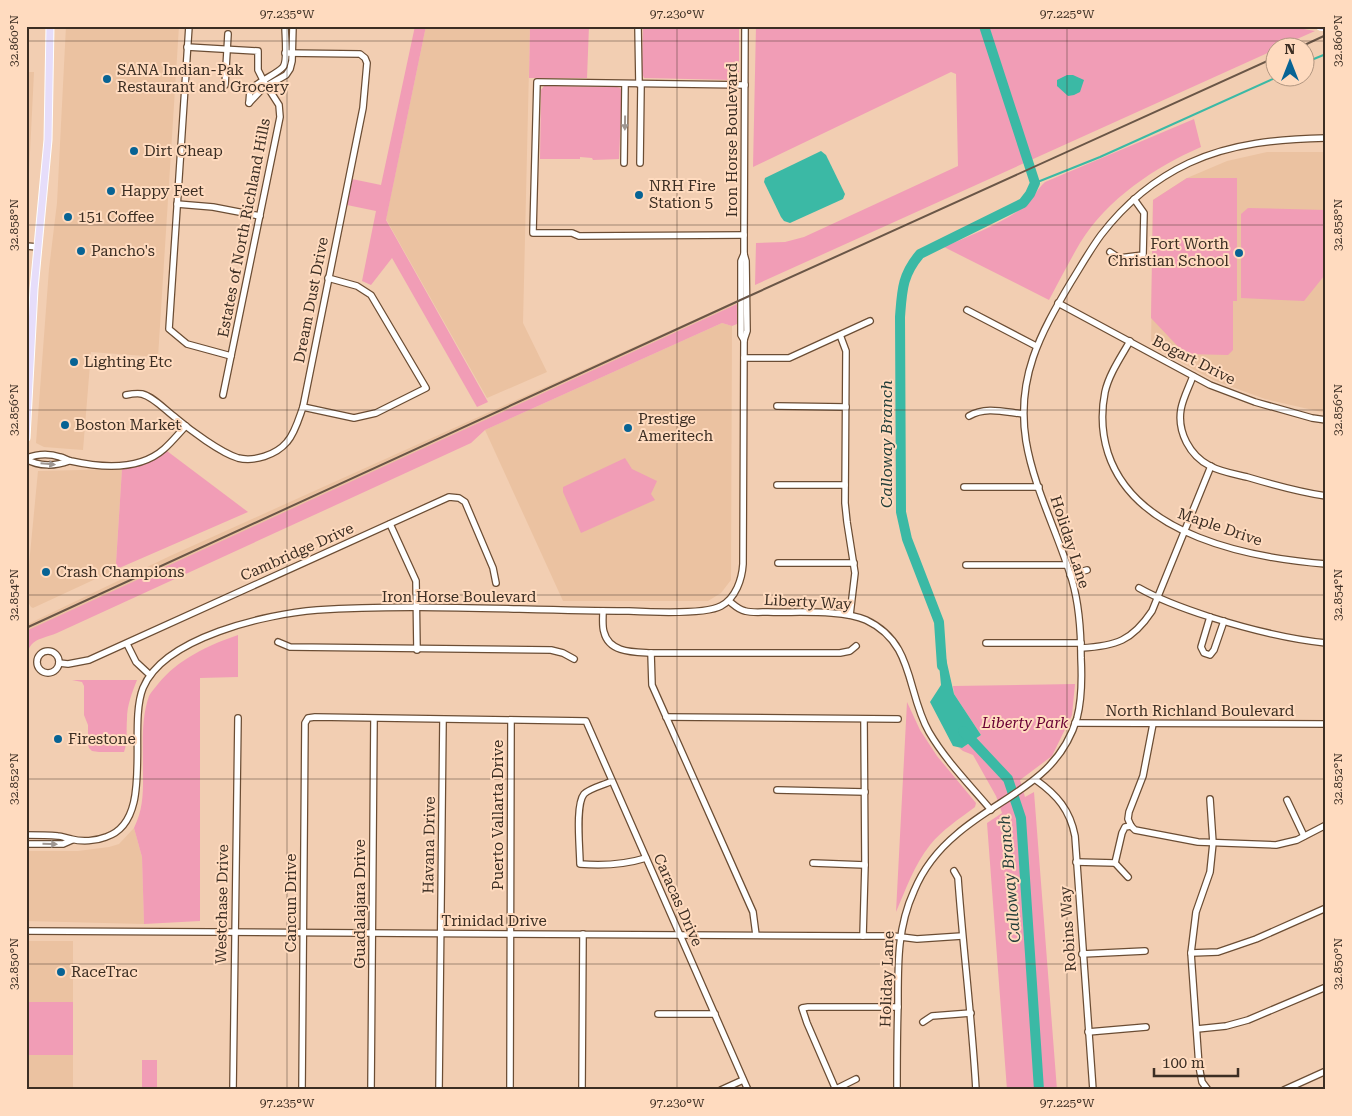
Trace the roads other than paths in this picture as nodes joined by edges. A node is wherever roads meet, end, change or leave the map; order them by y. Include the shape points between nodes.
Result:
1 (50, 26) edge
2 (189, 26) edge
3 (285, 26) edge
4 (293, 26) edge
5 (638, 26) edge
6 (745, 26) edge
7 (1320, 26) edge
8 (1326, 27) edge
9 (228, 34) dead end
10 (187, 48) junction
11 (227, 50) junction
12 (289, 53) junction
13 (263, 80) junction
14 (625, 84) junction
15 (640, 84) junction
16 (225, 85) dead end
17 (744, 85) junction
18 (267, 86) junction
19 (1326, 138) edge
20 (624, 163) dead end
21 (640, 163) dead end
22 (1134, 199) junction
23 (177, 204) junction
24 (260, 216) junction
25 (744, 235) junction
26 (26, 246) edge
27 (38, 247) junction
28 (1110, 252) dead end
29 (328, 278) junction
30 (1058, 303) junction
31 (967, 310) dead end
32 (870, 321) dead end
33 (840, 335) junction
34 (1130, 341) junction
35 (1036, 346) junction
36 (231, 356) junction
37 (744, 358) junction
38 (1193, 376) junction
39 (126, 395) dead end
40 (223, 395) dead end
41 (777, 406) dead end
42 (303, 407) junction
43 (846, 407) junction
44 (1023, 414) junction
45 (969, 416) dead end
46 (1326, 420) edge
47 (186, 426) junction
48 (26, 438) edge
49 (26, 458) edge
50 (69, 461) junction
51 (1211, 466) junction
52 (777, 485) dead end
53 (845, 485) junction
54 (964, 487) dead end
55 (1039, 487) junction
56 (1326, 496) edge
57 (390, 524) junction
58 (1185, 530) junction
59 (778, 563) dead end
60 (854, 563) junction
61 (1067, 564) junction
62 (1326, 564) edge
63 (966, 565) dead end
64 (1087, 570) dead end
65 (1070, 575) junction
66 (496, 583) dead end
67 (1139, 588) dead end
68 (1157, 598) junction
69 (729, 601) junction
70 (417, 608) junction
71 (603, 611) junction
72 (850, 616) junction
73 (1210, 617) junction
74 (1224, 622) junction
75 (278, 642) dead end
76 (986, 643) dead end
77 (1326, 643) edge
78 (127, 644) junction
79 (1081, 645) junction
80 (856, 646) dead end
81 (417, 650) junction
82 (652, 652) junction
83 (574, 659) dead end
84 (59, 663) dead end
85 (150, 676) junction
86 (666, 717) junction
87 (238, 718) dead end
88 (374, 719) junction
89 (864, 719) junction
90 (898, 719) dead end
91 (443, 720) junction
92 (511, 720) junction
93 (1075, 723) junction
94 (1154, 724) junction
95 (1326, 724) edge
96 (1036, 780) junction
97 (612, 781) junction
98 (777, 790) dead end
99 (865, 792) junction
100 (1210, 800) dead end
101 (1288, 800) dead end
102 (991, 810) junction
103 (1326, 825) edge
104 (1131, 826) junction
105 (26, 835) edge
106 (1304, 836) junction
107 (72, 840) junction
108 (1213, 843) junction
109 (26, 844) edge
110 (646, 858) junction
111 (1076, 862) junction
112 (1115, 863) junction
113 (813, 864) dead end
114 (865, 865) junction
115 (954, 871) dead end
116 (1128, 877) dead end
117 (1326, 908) edge
118 (26, 931) edge
119 (234, 932) junction
120 (303, 933) junction
121 (372, 933) junction
122 (441, 934) junction
123 (510, 934) junction
124 (583, 934) junction
125 (680, 935) junction
126 (756, 935) junction
127 (863, 936) junction
128 (962, 936) junction
129 (900, 937) junction
130 (1145, 951) dead end
131 (1191, 953) junction
132 (1082, 954) junction
133 (1326, 987) edge
134 (898, 1007) junction
135 (971, 1013) junction
136 (658, 1014) dead end
137 (714, 1014) junction
138 (923, 1022) dead end
139 (1146, 1027) dead end
140 (1197, 1029) junction
141 (1088, 1032) junction
142 (1326, 1071) edge
143 (856, 1079) dead end
144 (743, 1080) junction
145 (836, 1089) edge
146 (233, 1090) edge
147 (302, 1090) edge
148 (371, 1090) edge
149 (439, 1090) edge
150 (510, 1090) edge
151 (582, 1090) edge
152 (721, 1090) edge
153 (748, 1090) edge
154 (897, 1090) edge
155 (976, 1090) edge
156 (1093, 1090) edge
157 (1208, 1090) edge
158 (1284, 1090) edge

1 - 27 main road via 48,140
2 - 10 street, Estates of North Richland Hills
3 - 12 street
4 - 12 street
5 - 15 street
6 - 17 street, Iron Horse Boulevard
7 - 8 main road
9 - 11 street
10 - 11 street, Estates of North Richland Hills
10 - 23 street, Estates of North Richland Hills
11 - 13 street, Estates of North Richland Hills via 258,51 258,70
11 - 16 street
12 - 13 street via 283,67
12 - 18 street via 292,61 286,75
12 - 29 street, Dream Dust Drive via 360,54 367,63 363,108
13 - 18 street, Estates of North Richland Hills
13 - 18 street via 250,90 249,103
14 - 15 street
14 -> 20 street
14 - 25 street via 537,82 534,233 572,233 579,236
15 - 17 street
15 - 21 street
17 - 25 street, Iron Horse Boulevard
18 - 24 street, Estates of North Richland Hills via 278,105 280,117
19 - 22 street, Holiday Lane via 1255,143 1213,153 1178,170
22 - 28 street via 1144,213 1143,255 1119,258
22 - 30 street, Holiday Lane via 1099,238
23 - 24 street
23 - 36 street, Estates of North Richland Hills via 169,329 187,344
24 - 36 street, Estates of North Richland Hills
25 - 37 street, Iron Horse Boulevard via 741,261
26 - 27 street
27 - 48 main road
29 - 42 street, Dream Dust Drive
29 - 42 street via 357,286 371,295 426,388 376,413 354,418
30 - 34 street, Bogart Drive
30 - 35 street, Holiday Lane
31 - 35 street
32 - 33 street
33 - 37 street via 789,358
33 - 43 street via 846,351
34 - 38 street, Bogart Drive
34 - 58 street, Maple Drive via 1105,392 1102,411 1106,447 1117,476 1136,499 1161,518
35 - 44 street, Holiday Lane via 1024,394
36 - 40 street, Estates of North Richland Hills
37 - 69 street, Iron Horse Boulevard via 743,564 739,585
38 - 46 street, Bogart Drive via 1255,402
38 - 51 street via 1181,408 1184,439 1194,454
39 - 47 street, Dream Dust Drive via 141,394 150,398
41 - 43 street
42 - 47 street, Dream Dust Drive via 287,442 272,453 254,459 237,458
43 - 53 street
44 - 45 street via 988,410
44 - 55 street, Holiday Lane via 1030,460
47 - 50 street via 162,451 135,464 104,466
49 - 50 street via 36,454 59,456
49 -> 50 street via 33,463 58,465
51 - 56 street via 1294,491
51 - 58 street
52 - 53 street
53 - 60 street
54 - 55 street
55 - 61 street, Holiday Lane
57 - 66 street, Cambridge Drive via 448,497 458,498 465,502 493,568
57 - 70 street via 416,581
57 - 78 street, Cambridge Drive
58 - 62 street, Maple Drive via 1240,550
58 - 68 street
59 - 60 street
60 - 72 street via 856,573
61 - 63 street
61 - 65 street, Holiday Lane
64 - 65 street
65 - 79 street, Holiday Lane
67 - 68 street
68 - 73 street
68 - 79 street via 1152,611 1135,632 1112,645
69 - 71 street, Iron Horse Boulevard via 711,610
69 - 72 street, Liberty Way via 746,612
70 - 71 street, Iron Horse Boulevard
70 - 81 street
70 - 85 street, Iron Horse Boulevard via 319,610 252,622 177,650
71 - 82 street via 603,631 608,642 624,651
72 - 102 street, Liberty Way via 867,621 895,642 904,658 920,715 930,734
73 - 74 street
73 - 74 street via 1201,647 1204,653 1210,655 1214,650
74 - 77 street
75 - 81 street via 290,647
76 - 79 street
78 - 84 street, Cambridge Drive via 89,660
78 - 85 street via 136,662
79 - 93 street, Holiday Lane via 1081,692
80 - 82 street via 850,651 840,652
81 - 83 street via 551,650
82 - 86 street via 652,685
85 - 107 street, Iron Horse Boulevard via 139,702 135,802 129,816 121,829 108,837
86 - 89 street
86 - 126 street via 753,912
87 - 119 street, Westchase Drive
88 - 91 street
88 - 120 street, Cancun Drive via 308,718 305,723
88 - 121 street, Guadalajara Drive
89 - 90 street
89 - 99 street
91 - 92 street
91 - 122 street, Havana Drive
92 - 97 street, Caracas Drive via 586,721
92 - 123 street, Puerto Vallarta Drive
93 - 94 street, North Richland Boulevard
93 - 96 street, Holiday Lane via 1061,752
94 - 95 street, North Richland Boulevard
94 - 104 street via 1143,776 1129,812
96 - 102 street, Holiday Lane
96 - 111 street, Robins Way via 1056,796 1070,818 1075,836
97 - 110 street, Caracas Drive
97 - 110 street via 582,797 580,864 627,864
98 - 99 street
99 - 114 street
100 - 108 street
101 - 106 street
102 - 129 street, Holiday Lane via 957,834 932,861 912,894
103 - 106 street
104 - 108 street via 1135,830
104 - 112 street via 1122,832
105 - 107 street, Iron Horse Boulevard via 60,836
106 - 108 street via 1276,845
109 -> 107 street, Iron Horse Boulevard via 63,844
108 - 131 street via 1210,872 1196,912
110 - 125 street, Caracas Drive
111 - 112 street
111 - 132 street, Robins Way
112 - 116 street
113 - 114 street
114 - 127 street
115 - 128 street via 958,878
117 - 131 street via 1237,946 1218,952
118 - 119 street, Trinidad Drive
119 - 120 street, Trinidad Drive
119 - 146 street, Westchase Drive
120 - 121 street, Trinidad Drive
120 - 147 street, Cancun Drive
121 - 122 street, Trinidad Drive
121 - 148 street, Guadalajara Drive
122 - 123 street, Trinidad Drive
122 - 149 street, Havana Drive
123 - 124 street, Trinidad Drive
123 - 150 street, Puerto Vallarta Drive
124 - 125 street, Trinidad Drive
124 - 151 street
125 - 126 street, Trinidad Drive
125 - 137 street, Caracas Drive
126 - 127 street, Trinidad Drive
127 - 129 street, Trinidad Drive
128 - 129 street, Trinidad Drive
128 - 135 street
129 - 134 street, Holiday Lane
130 - 132 street
131 - 140 street
132 - 141 street, Robins Way
133 - 140 street via 1248,1020
134 - 145 street via 802,1008
134 - 154 street, Holiday Lane
135 - 138 street via 932,1016
135 - 155 street
136 - 137 street
137 - 144 street, Caracas Drive
139 - 141 street
140 - 157 street via 1200,1076
141 - 156 street, Robins Way
142 - 158 street
143 - 145 street
144 - 152 street
144 - 153 street, Caracas Drive

